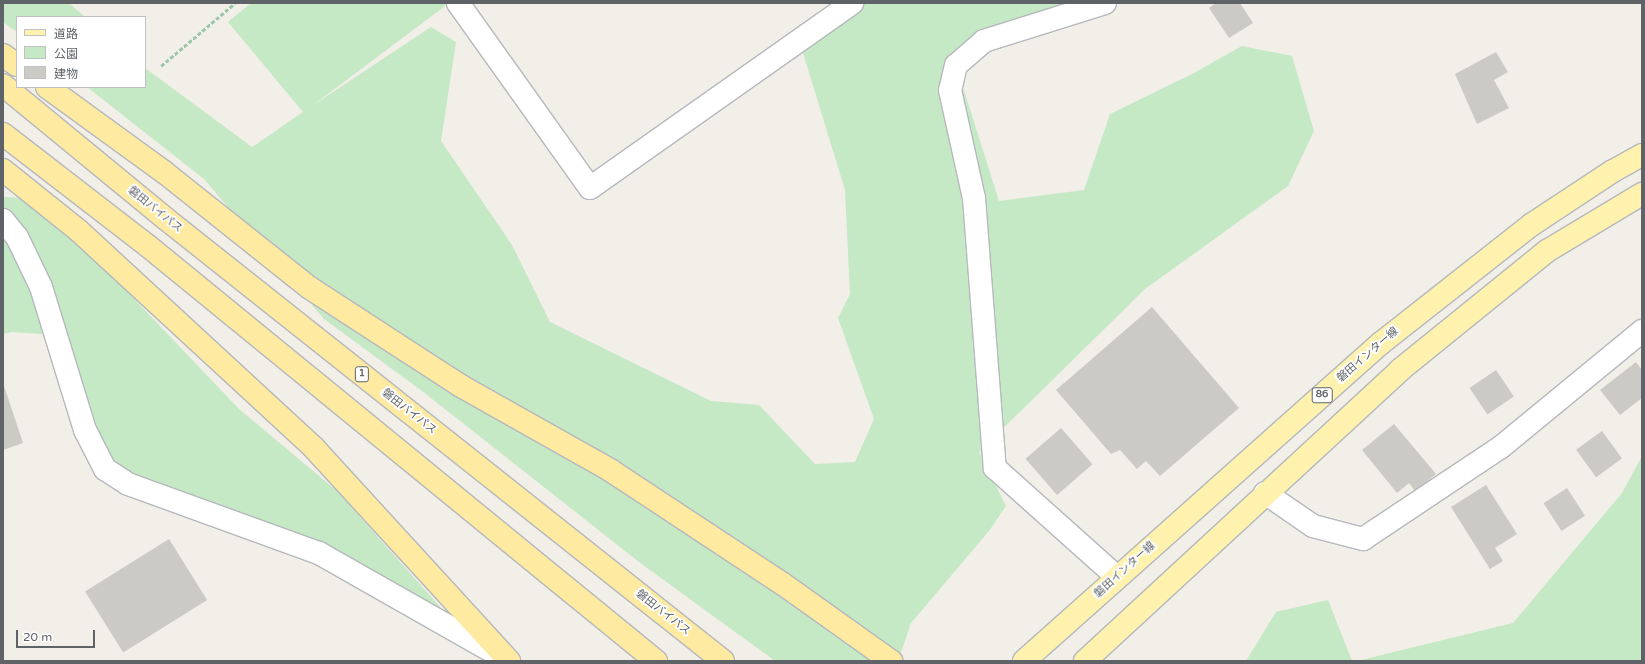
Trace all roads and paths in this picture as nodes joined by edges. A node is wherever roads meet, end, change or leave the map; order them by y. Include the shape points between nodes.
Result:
1 (235, 3) edge
2 (458, 3) edge
3 (852, 3) edge
4 (1104, 3) edge
5 (1074, 8) edge
6 (3, 55) edge
7 (16, 64) edge
8 (161, 66) dead end
9 (3, 85) edge
10 (48, 88) edge
11 (3, 134) edge
12 (1642, 155) edge
13 (3, 170) edge
14 (1642, 194) edge
15 (3, 220) edge
16 (1642, 331) edge
17 (1265, 493) junction
18 (1117, 577) junction
19 (508, 661) edge
20 (656, 661) edge
21 (723, 661) edge
22 (891, 661) edge
23 (1024, 661) edge
24 (1085, 661) edge

1 - 8 path
2 - 3 street via 590,188
4 - 5 street
5 - 18 street via 984,41 956,65 950,90 974,198 995,468
6 - 7 highway
9 - 21 highway, 磐田バイパス / 1 via 166,219
10 - 22 highway via 164,172 310,288 462,386 610,470 783,584
11 - 20 highway via 148,246
12 - 18 main road, 磐田インター線 / 86 via 1531,225 1381,343
13 - 19 highway via 78,230 314,448
14 - 17 main road via 1547,251 1400,370
15 - 19 street via 17,237 41,287 85,430 104,468 128,484 319,553
16 - 17 street via 1502,447 1363,539 1313,526
17 - 24 main road
18 - 23 main road, 磐田インター線 / 86

